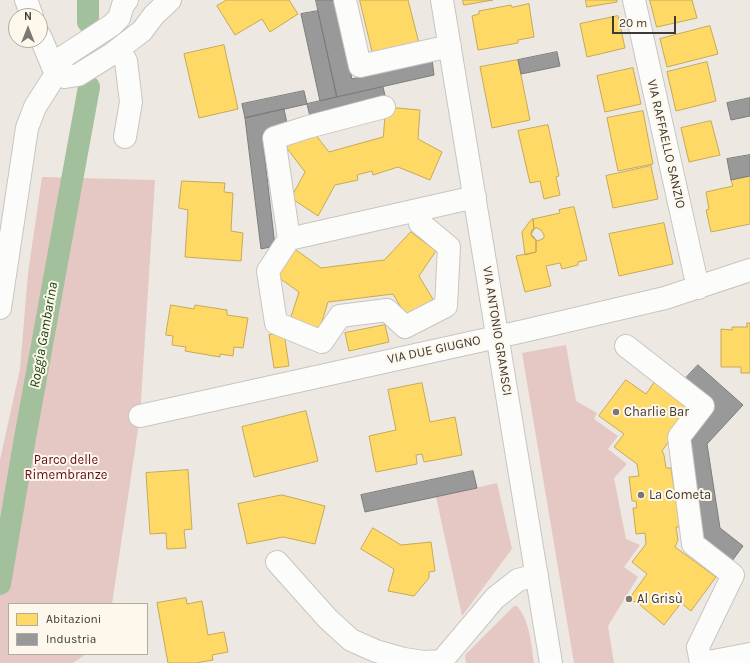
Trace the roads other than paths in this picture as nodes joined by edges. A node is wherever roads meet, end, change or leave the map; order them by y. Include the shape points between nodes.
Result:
1 (127, 0) edge
2 (170, 0) edge
3 (345, 0) edge
4 (442, 0) edge
5 (634, 0) edge
6 (153, 7) edge
7 (450, 46) junction
8 (45, 48) edge
9 (118, 50) junction
10 (56, 74) junction
11 (384, 107) dead end
12 (125, 137) dead end
13 (475, 197) junction
14 (420, 223) dead end
15 (289, 239) junction
16 (750, 270) edge
17 (698, 288) junction
18 (0, 308) edge
19 (498, 337) junction
20 (626, 346) dead end
21 (140, 416) dead end
22 (277, 562) dead end
23 (537, 575) junction
24 (750, 654) edge
25 (441, 662) edge
26 (551, 663) edge
27 (702, 663) edge

1 - 10 street via 119,18 112,25 63,57
2 - 6 street
3 - 7 street via 360,66
4 - 7 street, VIA ANTONIO GRAMSCI
5 - 17 street, VIA RAFFAELLO SANZIO
6 - 9 street via 142,31
7 - 13 street, VIA ANTONIO GRAMSCI
8 - 10 street
9 - 10 street via 78,75 65,77
9 - 12 street via 126,61 131,102
10 - 18 street via 35,107 27,128
11 - 15 street via 274,138
13 - 15 street
13 - 19 street, VIA ANTONIO GRAMSCI
14 - 15 street via 449,247 446,306 405,327 386,310 340,316 322,342 276,323 268,271
16 - 17 street, VIA DUE GIUGNO
17 - 19 street, VIA DUE GIUGNO
19 - 21 street, VIA DUE GIUGNO
19 - 23 street, VIA ANTONIO GRAMSCI
20 - 27 street via 703,406 679,437 693,544 733,575 698,647
22 - 25 street via 328,619 351,640 404,659
23 - 25 street via 518,580 495,598
23 - 26 street, VIA ANTONIO GRAMSCI
24 - 27 street

